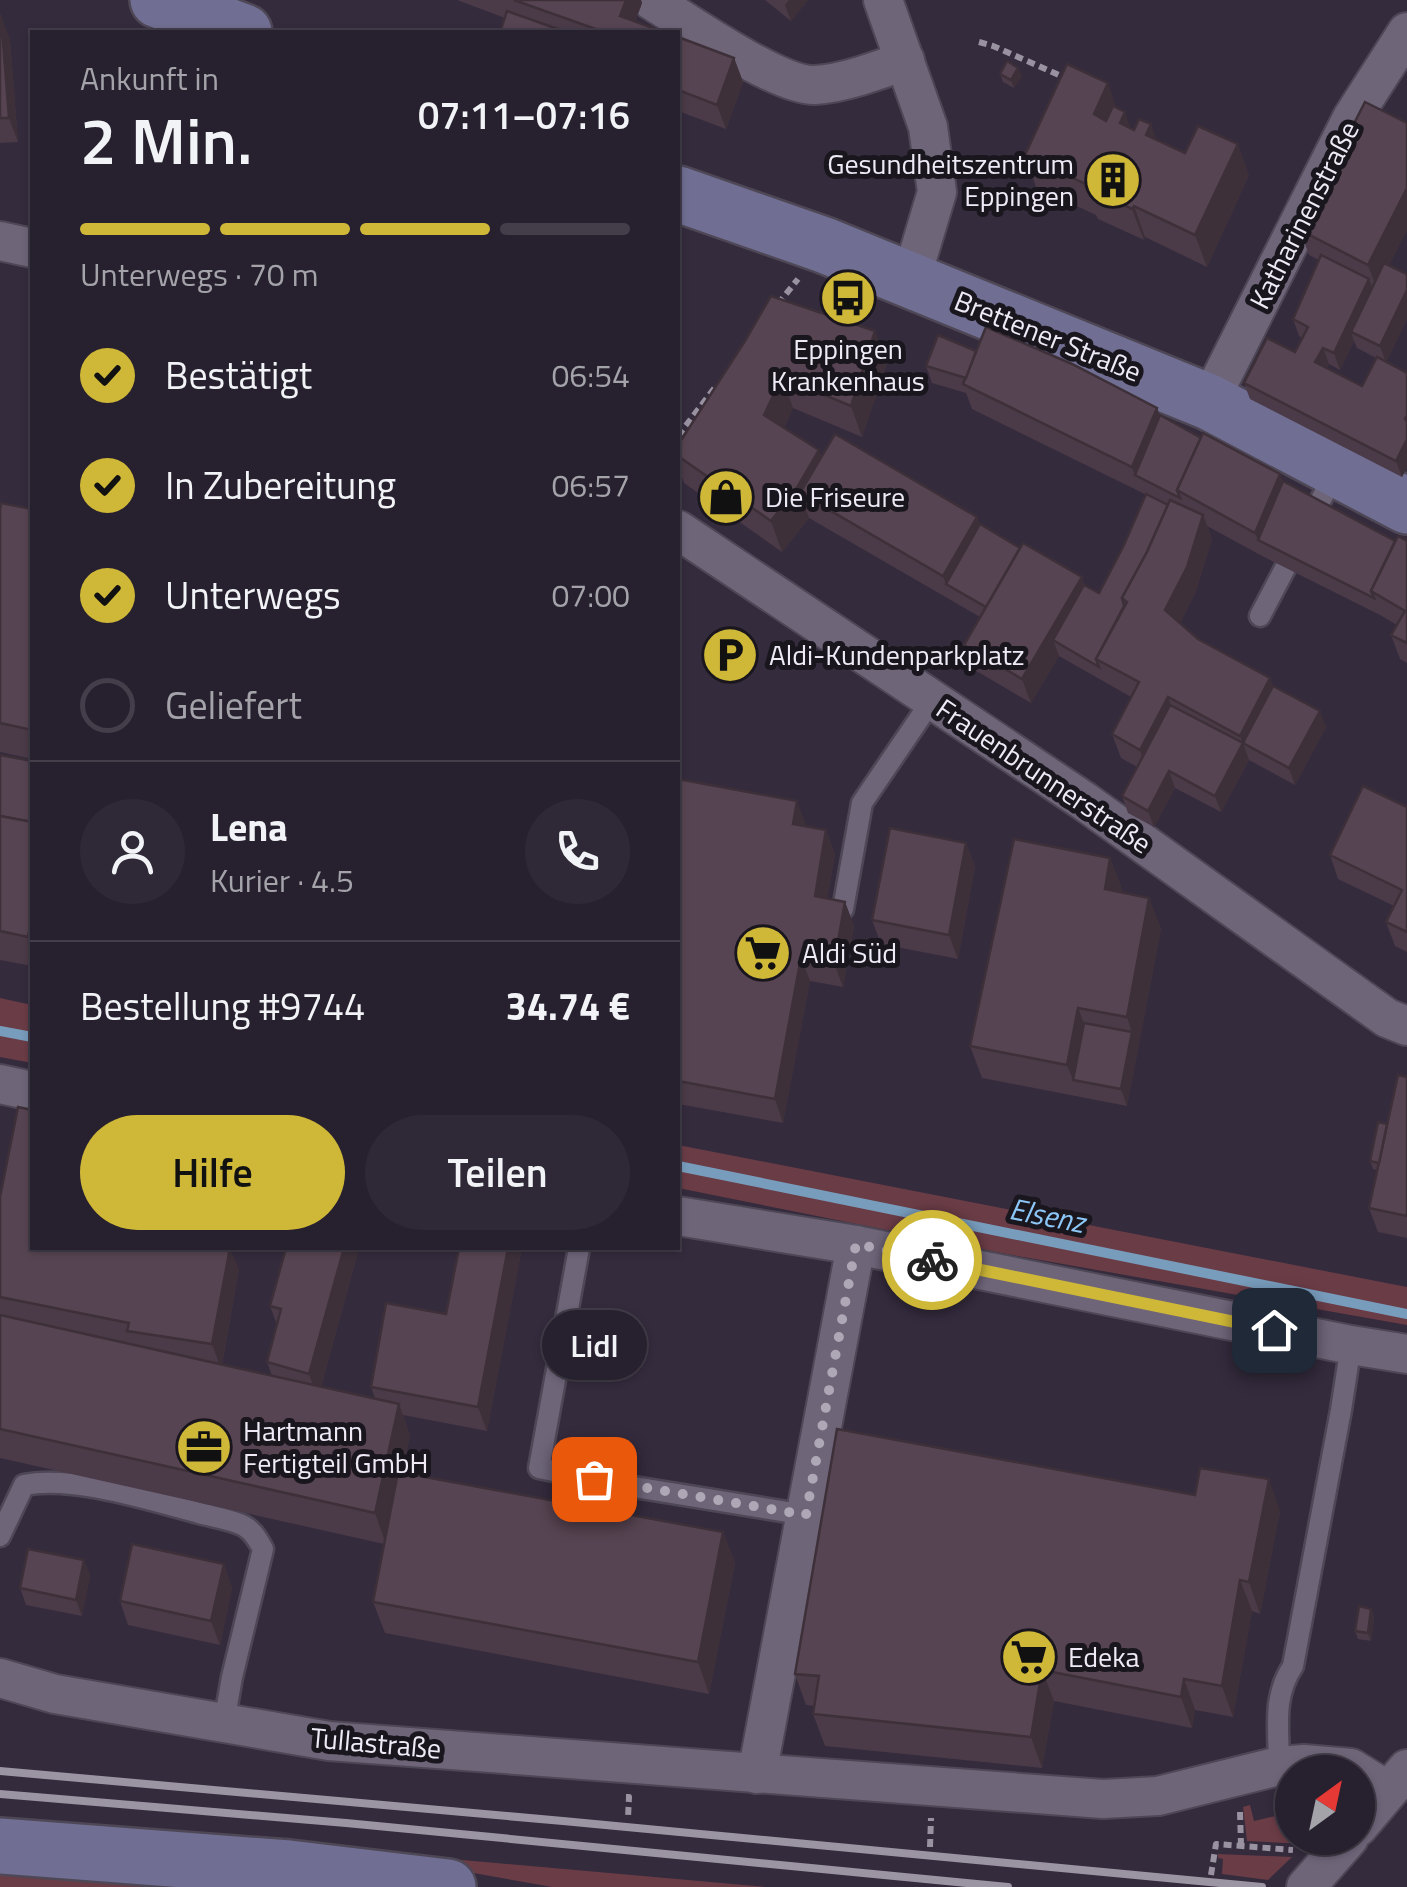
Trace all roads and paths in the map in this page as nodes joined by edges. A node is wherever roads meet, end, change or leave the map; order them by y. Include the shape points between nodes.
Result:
1 (158, 0) edge
2 (651, 0) edge
3 (883, 0) edge
4 (239, 30) edge
5 (1407, 32) edge
6 (979, 42) dead end
7 (905, 60) junction
8 (1062, 76) edge
9 (680, 195) edge
10 (0, 241) edge
11 (824, 245) junction
12 (30, 248) edge
13 (911, 279) junction
14 (768, 318) edge
15 (722, 378) edge
16 (1209, 402) junction
17 (680, 433) edge
18 (1337, 469) junction
19 (1407, 506) edge
20 (680, 531) edge
21 (1260, 616) dead end
22 (932, 700) junction
23 (843, 909) edge
24 (1407, 1026) edge
25 (0, 1084) edge
26 (30, 1091) edge
27 (680, 1216) edge
28 (856, 1244) junction
29 (579, 1250) edge
30 (1350, 1346) junction
31 (1407, 1354) edge
32 (806, 1515) junction
33 (0, 1536) edge
34 (0, 1678) edge
35 (224, 1723) junction
36 (1279, 1755) edge
37 (1275, 1767) edge
38 (757, 1774) junction
39 (1397, 1780) edge
40 (629, 1802) dead end
41 (1375, 1807) edge
42 (628, 1818) dead end
43 (930, 1831) dead end
44 (0, 1846) edge
45 (930, 1848) dead end
46 (1326, 1855) edge
47 (1305, 1870) edge
48 (1211, 1874) dead end
49 (448, 1887) edge

1 - 4 street
2 - 7 street via 760,66 813,86
3 - 7 street
5 - 16 street, Katharinenstraße via 1352,118
6 - 8 path
7 - 13 street via 928,128 937,192
9 - 11 street, Brettener Straße
10 - 12 street
11 - 13 street, Brettener Straße
11 - 14 path
13 - 16 street, Brettener Straße
15 - 17 path
16 - 18 street, Brettener Straße
18 - 19 street, Brettener Straße
18 - 21 lane
20 - 22 street, Frauenbrunnerstraße
22 - 23 lane via 862,803
22 - 24 street, Frauenbrunnerstraße
25 - 26 street
27 - 28 street
28 - 30 street
28 - 32 street
29 - 32 lane via 539,1468
30 - 31 street
30 - 36 lane via 1294,1666 1282,1683
32 - 38 street
33 - 35 lane via 24,1485 40,1482 171,1506 255,1534 263,1549
34 - 35 street, Tullastraße via 54,1694
35 - 38 street, Tullastraße via 329,1741
37 - 38 street, Tullastraße via 1158,1796 1104,1799
39 - 41 street
40 - 42 path
43 - 45 path
44 - 49 street
46 - 47 street
47 - 48 path via 1299,1851 1216,1844

